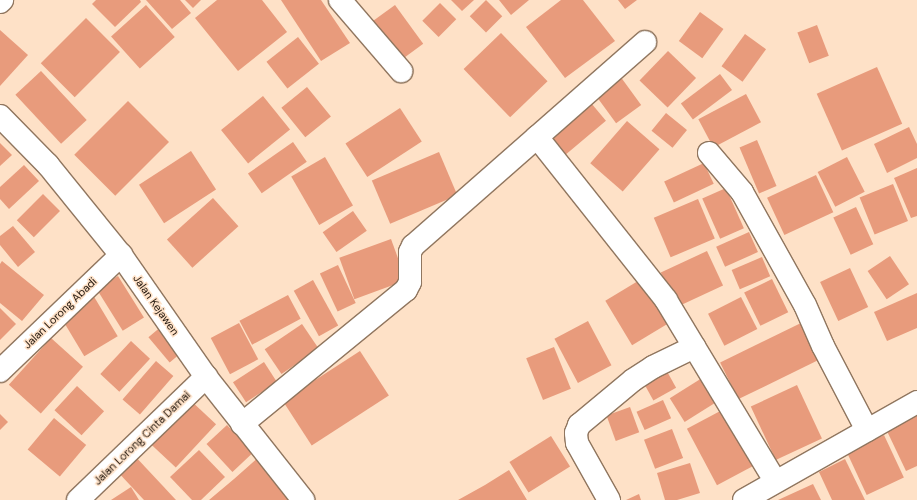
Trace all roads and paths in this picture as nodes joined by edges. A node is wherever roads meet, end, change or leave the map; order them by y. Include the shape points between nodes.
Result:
1 (340, 0) edge
2 (645, 42) dead end
3 (401, 71) dead end
4 (0, 116) edge
5 (537, 137) junction
6 (709, 153) dead end
7 (121, 255) junction
8 (694, 347) junction
9 (0, 371) edge
10 (206, 377) junction
11 (917, 402) edge
12 (242, 424) junction
13 (867, 430) junction
14 (775, 481) junction
15 (78, 500) edge
16 (303, 500) edge
17 (609, 500) edge
18 (744, 500) edge

1 - 3 street
2 - 5 street
4 - 7 street, Jalan Kejawen via 48,166
5 - 8 street via 666,300
5 - 12 street via 413,246 410,252 410,282 406,290
6 - 13 street via 742,192 805,305 823,346
7 - 9 street, Jalan Lorong Abadi
7 - 10 street, Jalan Kejawen
8 - 14 street
8 - 17 street via 633,380 579,425 576,433 577,443
10 - 12 street, Jalan Kejawen
10 - 15 street, Jalan Lorong Cinta Damai
11 - 13 street
12 - 16 street, Jalan Kejawen
13 - 14 street
14 - 18 street

